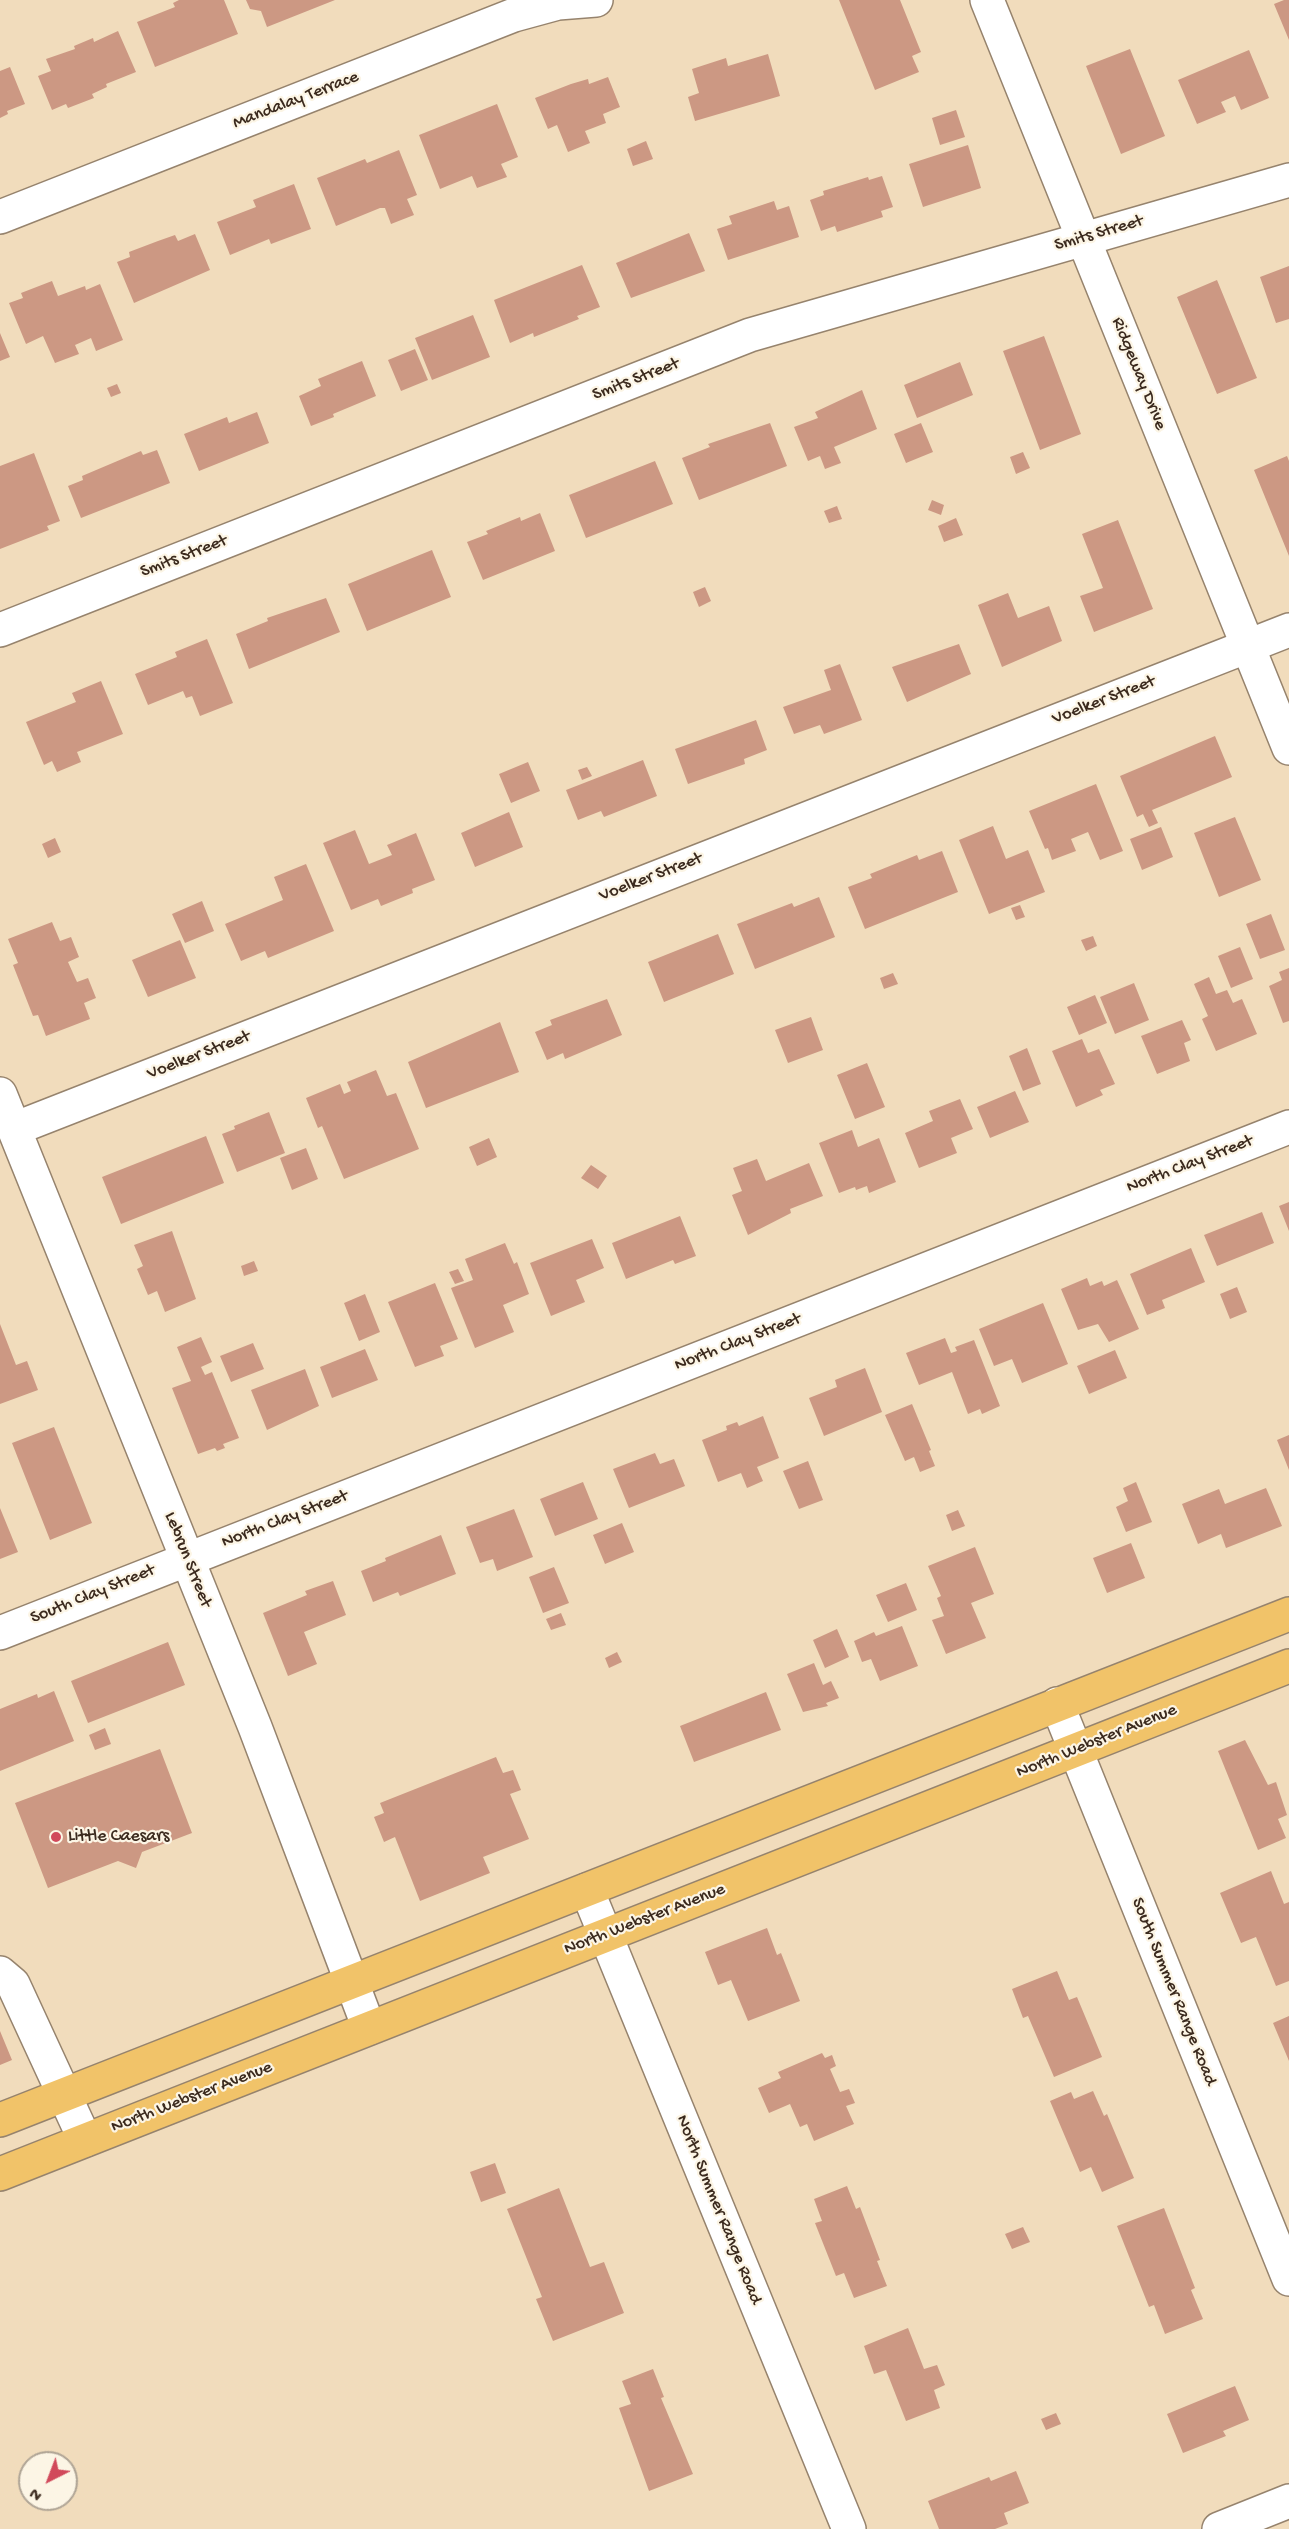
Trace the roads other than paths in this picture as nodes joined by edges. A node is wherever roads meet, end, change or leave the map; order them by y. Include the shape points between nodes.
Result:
1 (596, 0) edge
2 (987, 0) edge
3 (1289, 180) edge
4 (0, 217) edge
5 (1083, 238) junction
6 (0, 630) edge
7 (1289, 630) edge
8 (1247, 644) junction
9 (1289, 748) edge
10 (0, 1094) edge
11 (1289, 1127) edge
12 (14, 1129) junction
13 (186, 1558) junction
14 (1289, 1614) edge
15 (0, 1633) edge
16 (1289, 1666) edge
17 (1057, 1704) junction
18 (1076, 1750) junction
19 (587, 1890) junction
20 (605, 1935) junction
21 (0, 1973) edge
22 (354, 1982) junction
23 (369, 2028) junction
24 (66, 2094) junction
25 (0, 2120) edge
26 (85, 2140) junction
27 (0, 2174) edge
28 (1289, 2279) edge
29 (1289, 2501) edge
30 (849, 2529) edge
31 (1220, 2529) edge

1 - 4 street, Mandalay Terrace via 558,3 514,15
2 - 5 street, Ridgeway Drive
3 - 5 street, Smits Street
5 - 6 street, Smits Street via 750,335
5 - 8 street, Ridgeway Drive
7 - 8 street, Voelker Street
8 - 9 street, Ridgeway Drive
8 - 12 street, Voelker Street
10 - 12 street, Lebrun Street
11 - 13 street, North Clay Street
12 - 13 street, Lebrun Street
13 - 15 street, South Clay Street
13 - 22 street, Lebrun Street
14 - 17 main road
16 - 18 main road, North Webster Avenue
17 - 18 street, South Summer Range Road
17 - 19 main road
18 - 20 main road, North Webster Avenue
18 - 28 street, South Summer Range Road
19 - 20 street, North Summer Range Road
19 - 22 main road
20 - 23 main road, North Webster Avenue
20 - 30 street, North Summer Range Road
21 - 24 street via 13,1984
22 - 23 street, Lebrun Street
22 - 24 main road
23 - 26 main road, North Webster Avenue
24 - 25 main road
24 - 26 street
26 - 27 main road, North Webster Avenue
29 - 31 street

